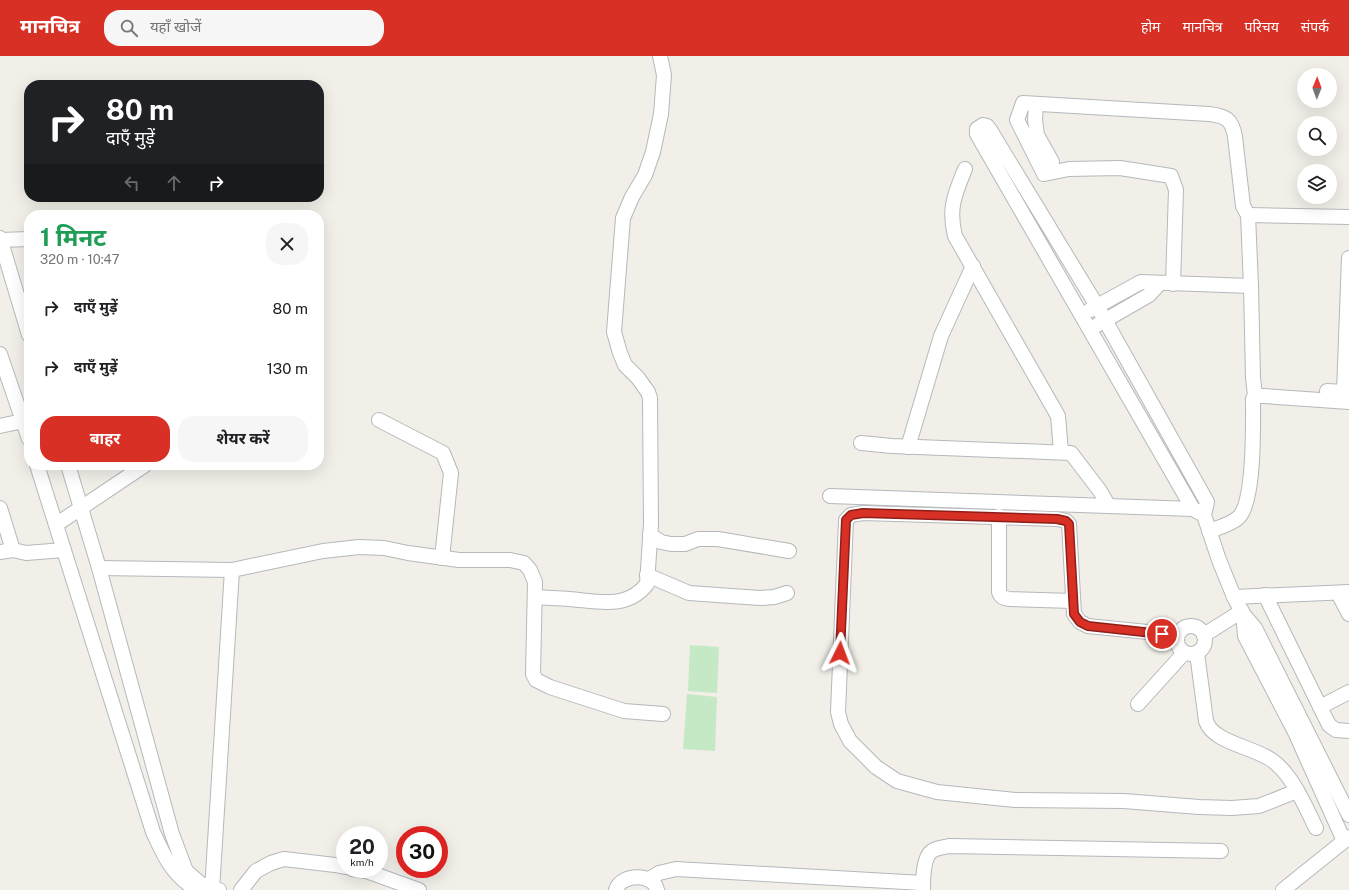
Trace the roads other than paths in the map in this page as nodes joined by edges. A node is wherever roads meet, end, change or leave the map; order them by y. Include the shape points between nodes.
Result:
1 (660, 56) edge
2 (1036, 104) junction
3 (1052, 162) dead end
4 (965, 169) dead end
5 (1248, 215) junction
6 (1349, 217) edge
7 (0, 239) edge
8 (24, 239) edge
9 (1349, 258) edge
10 (973, 266) junction
11 (1166, 284) junction
12 (1251, 286) junction
13 (1098, 306) junction
14 (1082, 316) junction
15 (24, 318) edge
16 (1105, 320) junction
17 (1090, 330) junction
18 (0, 354) edge
19 (1254, 392) junction
20 (1349, 402) edge
21 (379, 420) dead end
22 (23, 421) junction
23 (24, 424) edge
24 (0, 426) edge
25 (861, 443) dead end
26 (908, 447) junction
27 (1061, 451) junction
28 (39, 470) edge
29 (70, 470) edge
30 (138, 470) edge
31 (830, 496) dead end
32 (1108, 505) junction
33 (82, 507) junction
34 (0, 508) edge
35 (1198, 512) junction
36 (999, 516) junction
37 (56, 524) junction
38 (1209, 531) junction
39 (650, 534) junction
40 (64, 550) junction
41 (7, 551) edge
42 (789, 551) dead end
43 (442, 558) junction
44 (99, 568) junction
45 (232, 570) junction
46 (648, 575) junction
47 (787, 593) dead end
48 (1344, 593) edge
49 (1265, 596) junction
50 (535, 597) junction
51 (1234, 597) junction
52 (1073, 600) junction
53 (1242, 612) junction
54 (1349, 614) edge
55 (1177, 635) junction
56 (1204, 635) junction
57 (1191, 653) junction
58 (1349, 692) edge
59 (1138, 704) dead end
60 (1320, 707) junction
61 (663, 714) dead end
62 (1300, 729) junction
63 (1349, 731) edge
64 (1297, 791) junction
65 (1349, 815) edge
66 (1316, 828) dead end
67 (1347, 839) edge
68 (1221, 851) dead end
69 (336, 865) edge
70 (386, 878) edge
71 (653, 884) edge
72 (923, 887) edge
73 (214, 889) edge
74 (196, 890) edge
75 (241, 890) edge
76 (419, 890) edge
77 (616, 890) edge
78 (1283, 890) edge

1 - 39 street via 664,75 661,114 645,175 623,218 614,332 625,365 638,378 650,398
2 - 3 street via 1037,134
2 - 5 street via 1224,117 1234,129 1243,206
2 - 11 street via 1023,103 1017,120 1044,174 1069,169 1120,168 1171,176 1176,190
4 - 10 street via 954,198 952,222 955,236
5 - 6 street
5 - 12 street
7 - 8 street
7 - 15 street
9 - 19 street via 1344,392
10 - 26 street via 941,336
10 - 27 street via 1058,416
11 - 12 street
11 - 13 street via 1141,282
11 - 16 street
12 - 19 street
13 - 14 street
13 - 14 street via 990,130 983,125 977,129 977,134
13 - 16 street
14 - 17 street
16 - 17 street
16 - 35 street via 1207,502
17 - 35 street
18 - 22 street
19 - 20 street via 1264,396
19 - 38 street via 1252,466 1243,512 1236,520
21 - 43 street via 443,453 451,473
22 - 23 street
22 - 24 street
25 - 26 street
26 - 27 street
27 - 32 street via 1071,453
28 - 37 street
29 - 33 street
30 - 33 street
31 - 32 street
32 - 35 street
33 - 37 street
33 - 44 street
34 - 41 street
35 - 38 street
36 - 52 street via 1057,519 1069,524
36 - 52 street via 1001,597
36 - 64 street via 863,513 851,515 846,520 838,712 850,741 876,767 897,781 937,792 1015,800 1124,801 1199,807 1246,807 1267,803
37 - 40 street
38 - 51 street
39 - 42 street via 661,542 671,544 718,540
39 - 46 street
40 - 41 street via 26,553
40 - 74 street via 153,832 168,862 182,879
43 - 45 street via 384,548 359,547 322,551
43 - 50 street via 510,560 524,563 535,582
44 - 45 street
44 - 73 street via 172,834 186,871 202,884
45 - 73 street
46 - 47 street via 689,593 760,598
46 - 50 street via 647,584 641,592 619,602 596,603
48 - 49 street
48 - 54 street
49 - 51 street
49 - 60 street
50 - 61 street via 533,674 536,680 550,687 624,710
51 - 53 street
52 - 55 street via 1074,614 1080,622 1088,626
53 - 56 street
53 - 62 street via 1255,628
55 - 56 street via 1187,626 1200,629
55 - 57 street via 1176,642 1179,648
56 - 57 street via 1205,642 1202,648
57 - 59 street
57 - 64 street via 1209,728 1219,736 1274,761
58 - 60 street
60 - 63 street via 1329,726 1336,730
62 - 65 street
62 - 67 street
64 - 66 street
67 - 78 street
68 - 72 street via 950,846 930,852 925,862
69 - 75 street via 284,859 256,871
70 - 76 street
71 - 72 street via 659,873 676,869
71 - 77 street via 628,877 622,880

